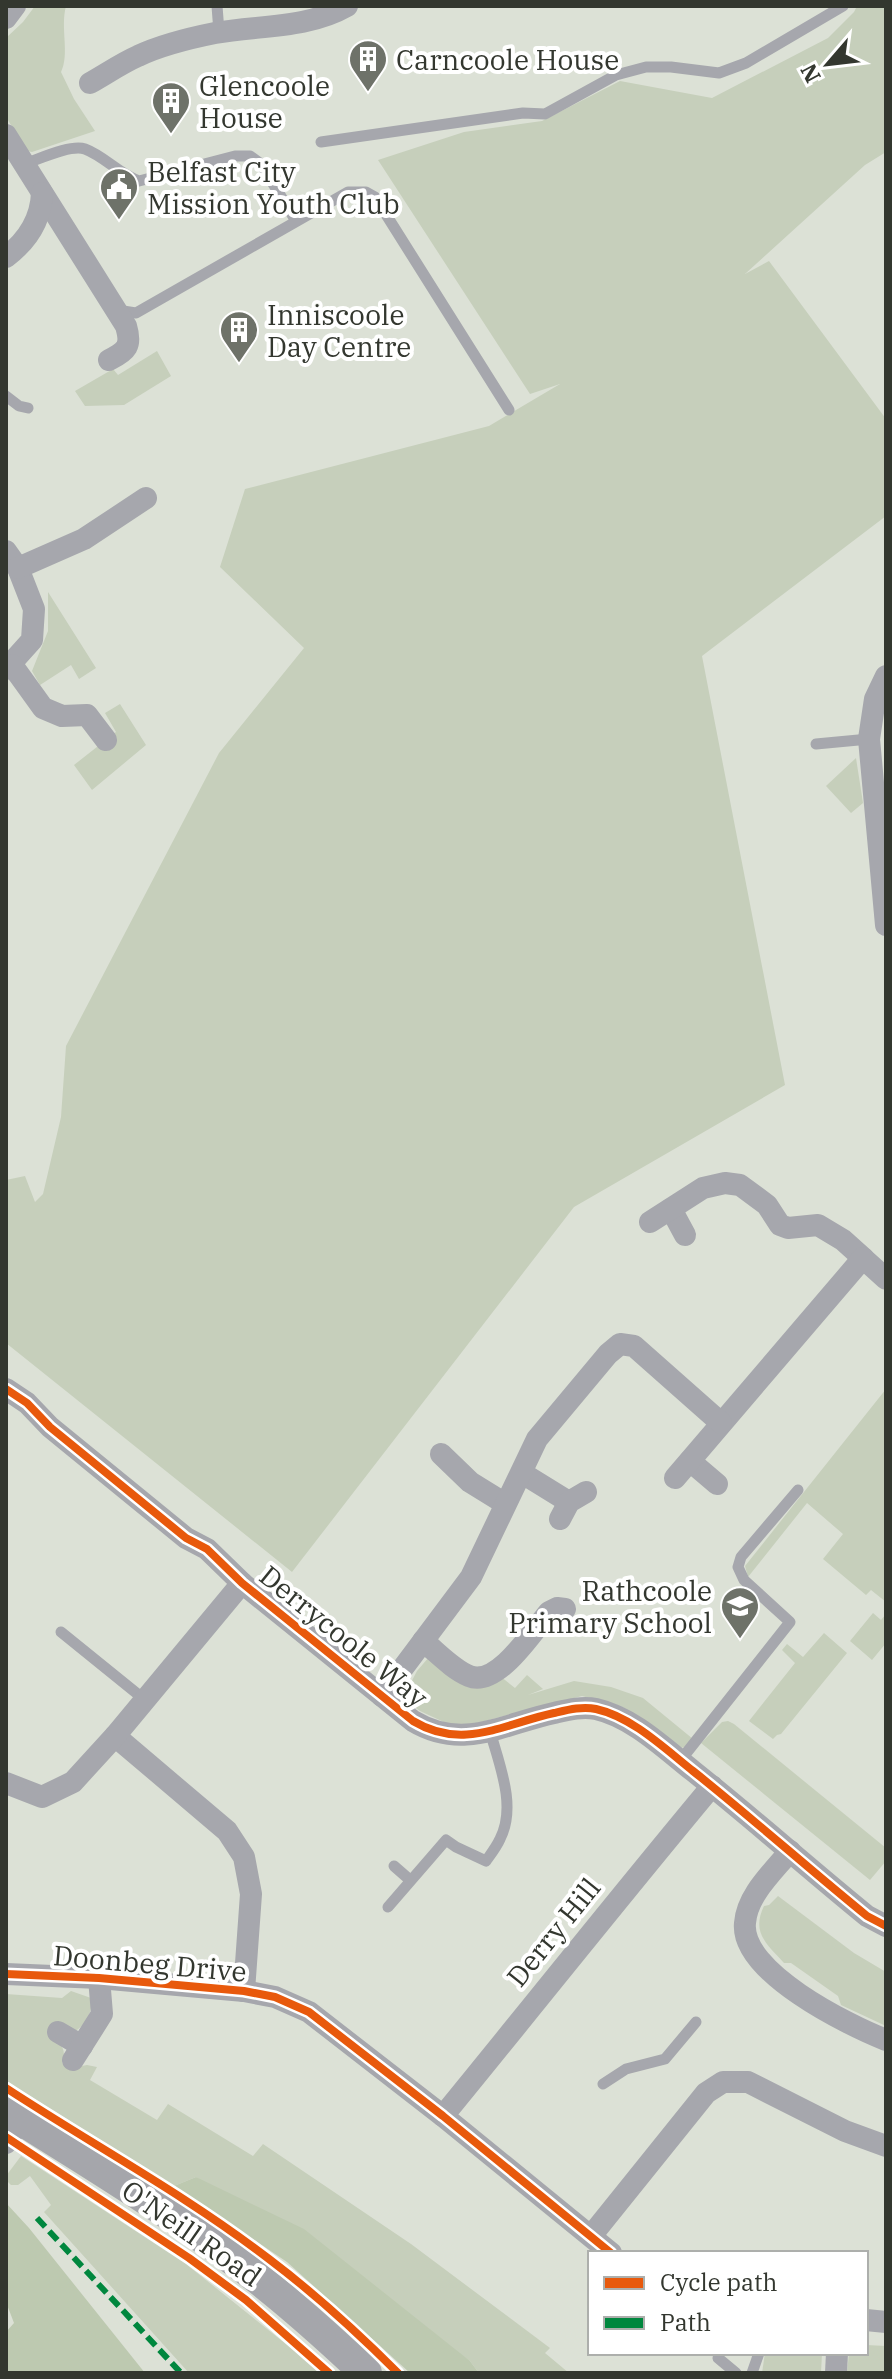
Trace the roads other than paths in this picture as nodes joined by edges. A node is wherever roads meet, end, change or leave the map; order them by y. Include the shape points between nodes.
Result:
1 (15, 6) edge
2 (217, 6) edge
3 (347, 6) edge
4 (843, 6) edge
5 (6, 18) edge
6 (219, 32) junction
7 (90, 83) dead end
8 (6, 135) edge
9 (321, 142) dead end
10 (24, 164) junction
11 (42, 193) junction
12 (296, 221) junction
13 (6, 257) edge
14 (113, 303) junction
15 (109, 360) dead end
16 (6, 396) edge
17 (28, 408) dead end
18 (509, 410) dead end
19 (146, 498) dead end
20 (12, 560) edge
21 (9, 667) edge
22 (886, 676) edge
23 (869, 739) junction
24 (106, 740) dead end
25 (816, 744) dead end
26 (886, 925) edge
27 (671, 1209) junction
28 (650, 1222) dead end
29 (685, 1235) dead end
30 (863, 1258) junction
31 (886, 1279) edge
32 (6, 1389) edge
33 (721, 1423) junction
34 (441, 1454) dead end
35 (690, 1461) junction
36 (522, 1473) junction
37 (675, 1478) dead end
38 (717, 1484) dead end
39 (798, 1490) dead end
40 (504, 1503) junction
41 (572, 1505) dead end
42 (242, 1583) junction
43 (565, 1609) dead end
44 (61, 1632) dead end
45 (423, 1641) junction
46 (382, 1696) junction
47 (145, 1700) junction
48 (490, 1731) junction
49 (115, 1736) junction
50 (680, 1761) junction
51 (6, 1783) edge
52 (712, 1786) junction
53 (790, 1851) junction
54 (394, 1866) dead end
55 (410, 1880) junction
56 (388, 1907) dead end
57 (886, 1926) edge
58 (6, 1974) edge
59 (99, 1978) junction
60 (244, 1991) junction
61 (696, 2022) dead end
62 (58, 2032) dead end
63 (886, 2040) edge
64 (603, 2084) dead end
65 (443, 2116) junction
66 (11, 2124) edge
67 (886, 2146) edge
68 (591, 2236) junction
69 (609, 2251) edge
70 (718, 2358) dead end
71 (366, 2373) edge
72 (736, 2373) edge

1 - 5 street
2 - 6 lane
3 - 6 street via 283,26
4 - 9 lane via 746,63 719,73 646,67 616,75 545,114
6 - 7 street via 139,55
8 - 10 street
10 - 11 street
10 - 12 lane via 83,148 139,181 250,156 261,164
11 - 13 street via 31,230
11 - 14 street
12 - 14 lane via 136,313
12 - 18 lane via 348,192 375,197
14 - 15 street via 130,338 129,346
16 - 17 lane
19 - 20 street via 84,539
20 - 21 street via 34,609 32,640
21 - 24 street via 43,708 62,716 87,715
22 - 23 street via 875,699
23 - 25 lane
23 - 26 street
27 - 28 street
27 - 29 street
27 - 30 street via 703,1188 740,1185 767,1205 780,1225 818,1225
30 - 31 street
30 - 33 street
32 - 42 street, Derrycoole Way via 186,1538 213,1553
33 - 35 street
33 - 36 street via 634,1346 620,1344 537,1439
34 - 40 street via 470,1482
35 - 37 street
35 - 38 street
36 - 40 street
36 - 41 street
39 - 50 lane via 738,1567 739,1575 790,1622
40 - 45 street via 471,1577
42 - 46 street, Derrycoole Way
42 - 47 street
43 - 45 street via 549,1612 504,1665 484,1676 463,1673
44 - 47 lane
45 - 46 street
46 - 48 street, Derrycoole Way via 429,1730 447,1735
47 - 49 street
48 - 50 street, Derrycoole Way via 547,1714 592,1708 642,1731
48 - 55 lane via 507,1801 501,1838 486,1861 446,1840
49 - 51 street via 73,1782 42,1797
49 - 60 street via 227,1831 244,1857 251,1894
50 - 52 street, Derrycoole Way
52 - 53 street, Derrycoole Way
52 - 65 street, Derry Hill
53 - 57 street, Derrycoole Way
53 - 63 street via 749,1903 744,1926 750,1948 772,1973 815,2005
54 - 55 lane
55 - 56 lane
58 - 59 street, Doonbeg Drive
59 - 60 street, Doonbeg Drive
59 - 62 street via 102,2014 77,2053
60 - 65 street, Doonbeg Drive via 309,2012
61 - 64 lane via 665,2059 626,2069
65 - 68 street, Doonbeg Drive
66 - 71 main road, O'Neill Road via 186,2225 311,2321
67 - 68 street via 748,2082 723,2082 706,2093
68 - 69 street, Doonbeg Drive
70 - 72 lane

